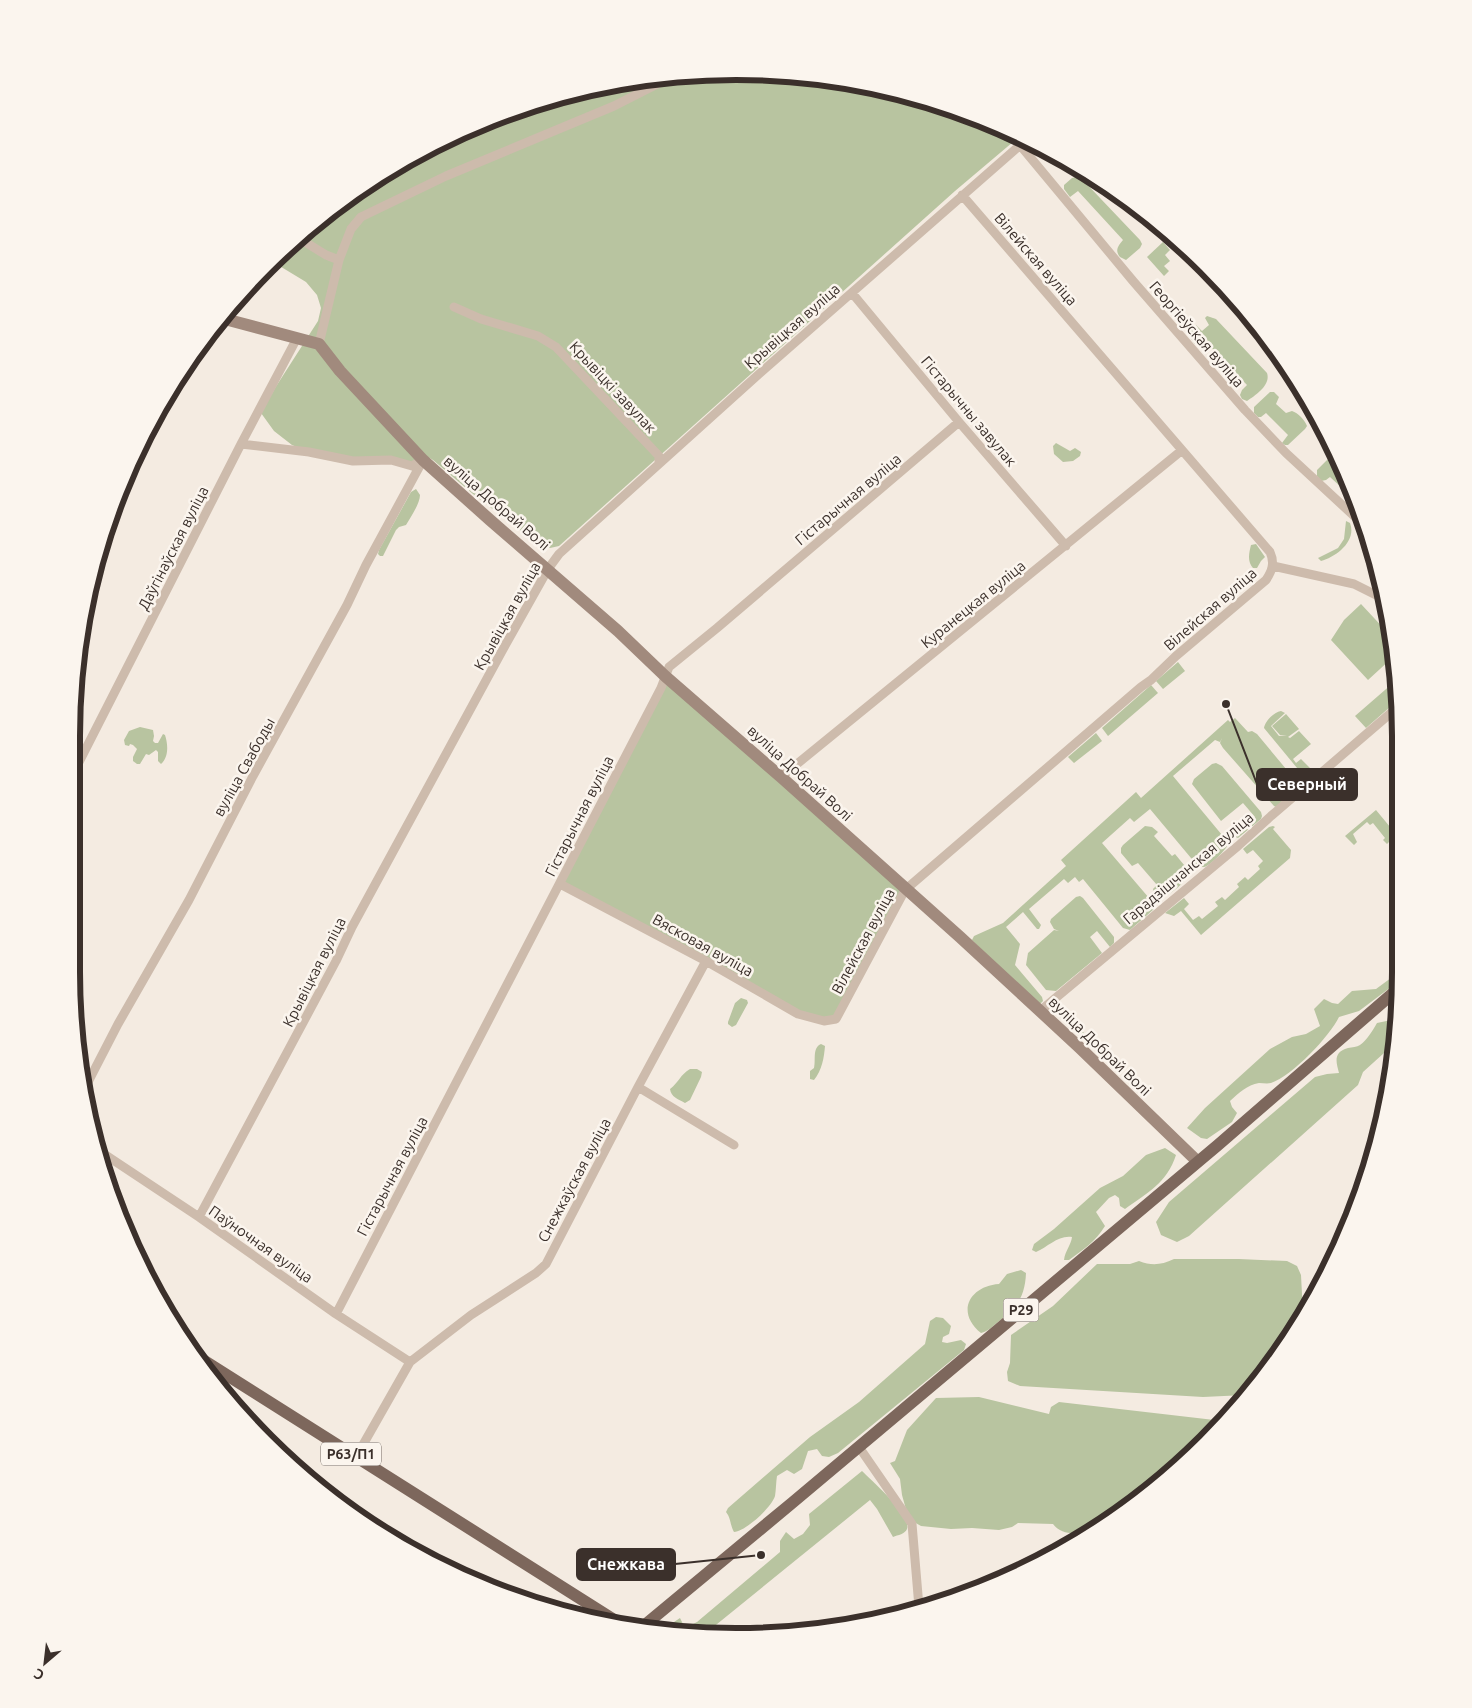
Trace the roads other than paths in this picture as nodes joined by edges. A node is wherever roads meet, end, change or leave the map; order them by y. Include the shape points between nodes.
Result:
1 (653, 86) edge
2 (1020, 145) edge
3 (1031, 150) edge
4 (962, 195) junction
5 (305, 241) edge
6 (339, 260) junction
7 (852, 293) junction
8 (454, 307) dead end
9 (229, 320) edge
10 (297, 338) junction
11 (318, 344) junction
12 (959, 422) junction
13 (241, 444) junction
14 (1182, 451) junction
15 (423, 460) junction
16 (659, 462) junction
17 (1353, 515) edge
18 (1066, 546) junction
19 (1273, 566) junction
20 (548, 569) junction
21 (1376, 595) edge
22 (665, 676) junction
23 (1391, 712) edge
24 (80, 760) edge
25 (781, 777) junction
26 (560, 884) junction
27 (905, 890) junction
28 (706, 961) junction
29 (1391, 995) edge
30 (1040, 1011) junction
31 (836, 1019) joint
32 (90, 1079) edge
33 (638, 1087) junction
34 (734, 1145) dead end
35 (106, 1155) edge
36 (1196, 1161) junction
37 (199, 1217) junction
38 (336, 1314) junction
39 (410, 1362) junction
40 (212, 1366) edge
41 (858, 1447) junction
42 (356, 1457) junction
43 (919, 1602) edge
44 (605, 1614) edge
45 (648, 1622) edge

1 - 6 street via 614,106 446,176 362,217 352,229
2 - 4 street, Крывіцкая вуліца
3 - 17 street, Георгіеўская вуліца via 1133,280 1245,410
4 - 7 street, Крывіцкая вуліца
4 - 14 street, Вілейская вуліца
5 - 6 street
6 - 11 street
7 - 12 street, Гістарычны завулак
7 - 16 street, Крывіцкая вуліца
8 - 16 street, Крывіцкі завулак via 481,319 538,336 556,347 659,456
9 - 10 street
10 - 11 street
10 - 13 street, Даўгінаўская вуліца
11 - 15 street, вуліца Добрай Волі
12 - 18 street, Гістарычны завулак
12 - 22 street, Гістарычная вуліца via 668,667
13 - 15 street, вуліца Добрай Волі via 353,461 391,460 412,466
13 - 24 street, Даўгінаўская вуліца
14 - 18 street, Куранецкая вуліца
14 - 19 street, Вілейская вуліца via 1270,552
15 - 20 street, вуліца Добрай Волі
15 - 32 street, вуліца Свабоды via 189,900
16 - 20 street, Крывіцкая вуліца via 559,554
18 - 25 street, Куранецкая вуліца
19 - 21 street via 1354,584
19 - 27 street, Вілейская вуліца via 1266,580
20 - 22 street, вуліца Добрай Волі
20 - 37 street, Крывіцкая вуліца via 357,918
22 - 25 street, вуліца Добрай Волі
22 - 26 street, Гістарычная вуліца
23 - 30 street, Гарадзішчанская вуліца
25 - 27 street, вуліца Добрай Волі
26 - 28 street, Вясковая вуліца
26 - 38 street, Гістарычная вуліца
27 - 30 street, вуліца Добрай Волі
27 - 31 street, Вілейская вуліца
28 - 31 street, Вясковая вуліца via 798,1014 824,1021
28 - 33 street, Снежкаўская вуліца
29 - 36 main road, Р29
30 - 36 street, вуліца Добрай Волі
33 - 34 street
33 - 39 street, Снежкаўская вуліца via 546,1264
35 - 37 street, Паўночная вуліца
36 - 41 main road, Р29
37 - 38 street, Паўночная вуліца
38 - 39 street, Паўночная вуліца
39 - 42 street
40 - 42 main road, Р63/П1
41 - 43 street via 912,1524
41 - 45 main road, Р29
42 - 44 main road, Р63/П1

